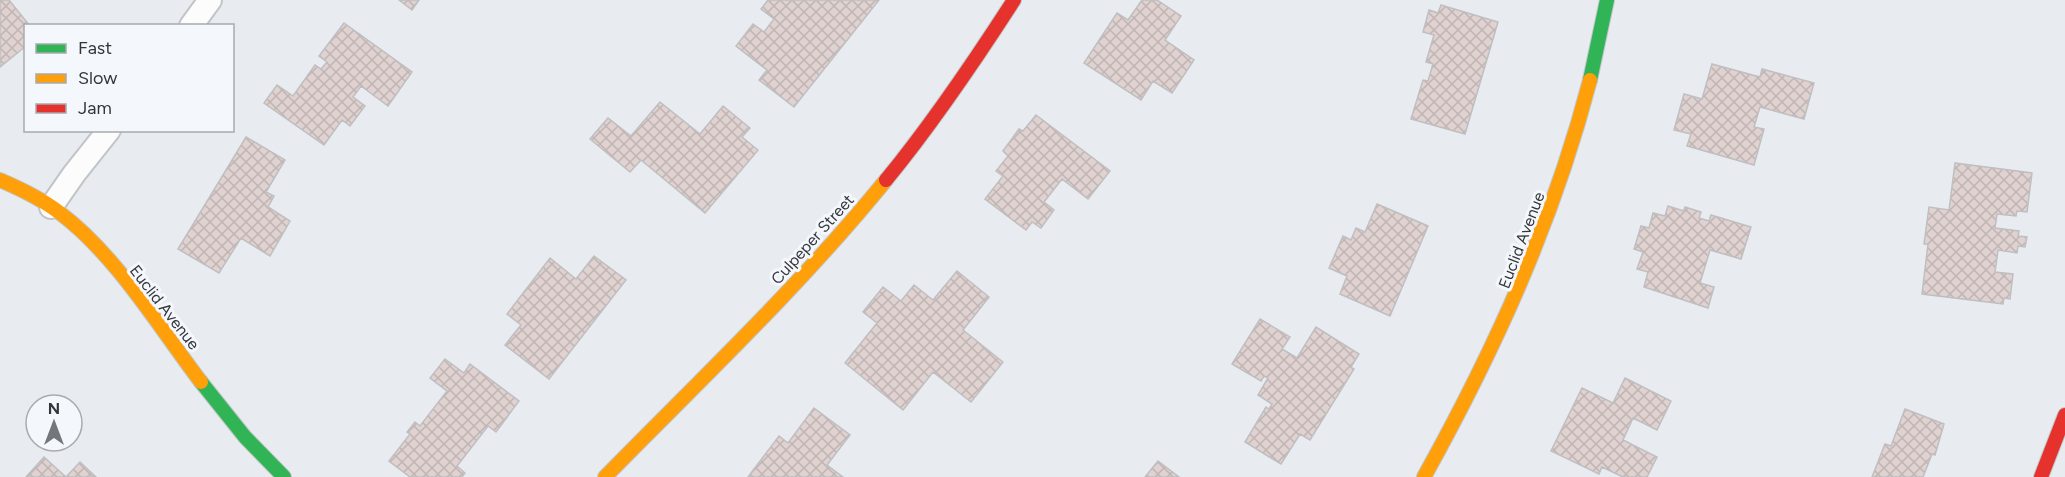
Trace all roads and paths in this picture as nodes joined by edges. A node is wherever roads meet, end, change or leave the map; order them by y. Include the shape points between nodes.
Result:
1 (210, 0) edge
2 (1014, 0) edge
3 (1608, 0) edge
4 (192, 24) edge
5 (107, 132) edge
6 (0, 180) edge
7 (51, 207) junction
8 (2065, 415) edge
9 (284, 477) edge
10 (605, 477) edge
11 (1424, 477) edge
12 (2041, 477) edge

1 - 4 street
2 - 10 street, Culpeper Street via 970,69 850,224
3 - 11 street, Euclid Avenue via 1560,185 1525,278 1484,370
5 - 7 street
6 - 7 street, Euclid Avenue
7 - 9 street, Euclid Avenue via 98,248 216,400
8 - 12 street

